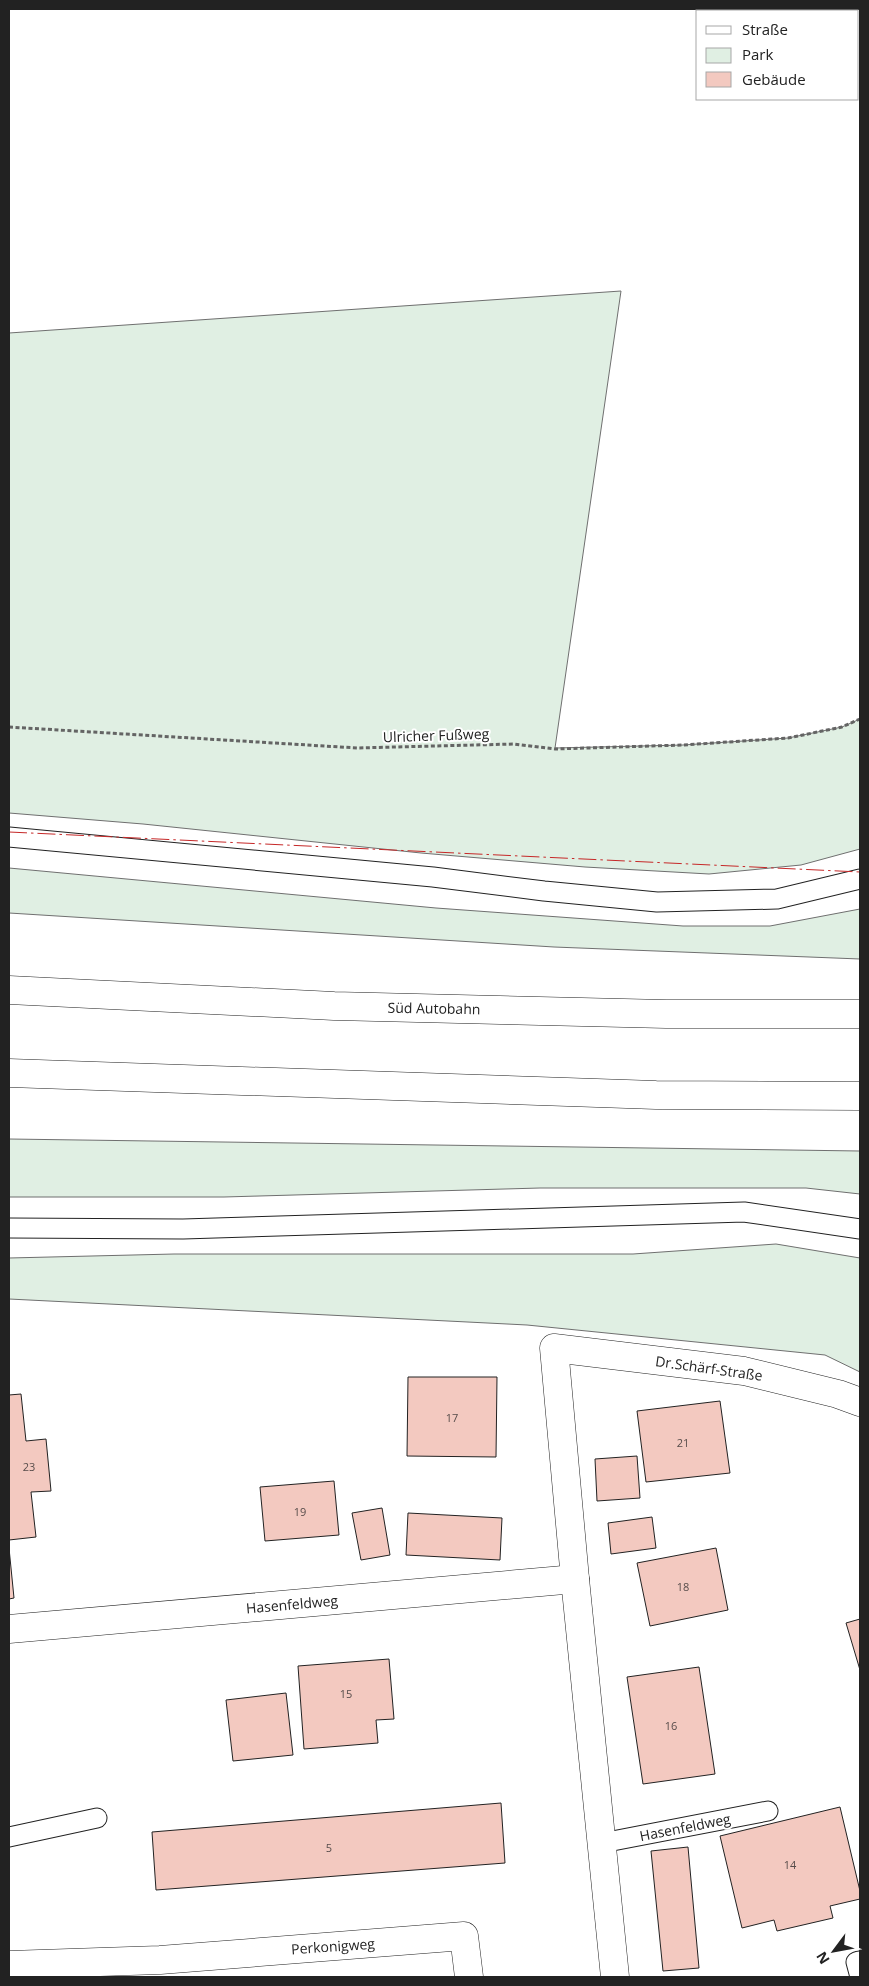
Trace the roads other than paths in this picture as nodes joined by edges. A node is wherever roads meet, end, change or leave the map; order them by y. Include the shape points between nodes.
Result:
1 (9, 836) edge
2 (860, 879) edge
3 (9, 990) edge
4 (860, 1014) edge
5 (9, 1073) edge
6 (860, 1096) edge
7 (9, 1228) edge
8 (860, 1229) edge
9 (860, 1402) edge
10 (575, 1579) junction
11 (9, 1629) edge
12 (768, 1811) dead end
13 (97, 1818) dead end
14 (9, 1837) edge
15 (602, 1844) junction
16 (9, 1965) edge
17 (163, 1968) edge
18 (469, 1977) edge
19 (615, 1977) edge

1 - 2 lane via 657,902 777,899
3 - 4 main road, Süd Autobahn via 334,1006 666,1014
5 - 6 main road via 656,1095
7 - 8 lane via 183,1229 744,1212
9 - 10 main road, Dr.Schärf-Straße via 744,1371 554,1348
10 - 11 main road, Hasenfeldweg
10 - 15 main road
12 - 15 lane, Hasenfeldweg
13 - 14 lane
15 - 19 main road
16 - 17 main road, Perkonigweg
17 - 18 main road, Perkonigweg via 464,1936

